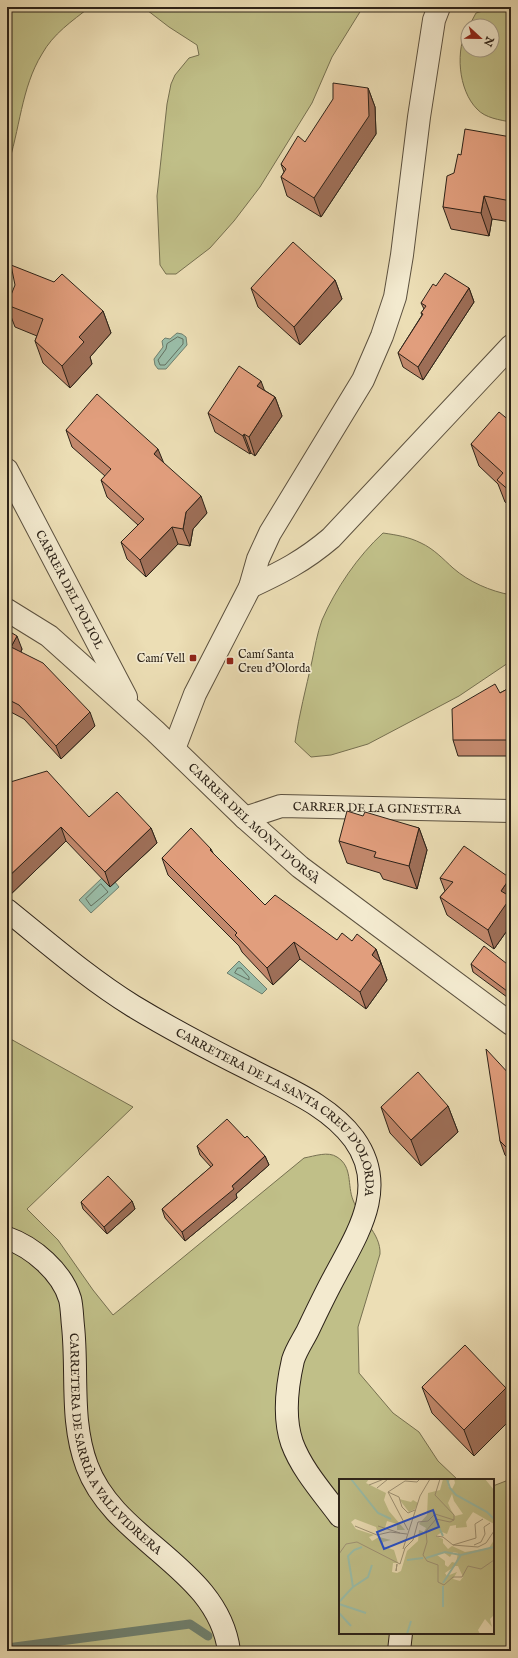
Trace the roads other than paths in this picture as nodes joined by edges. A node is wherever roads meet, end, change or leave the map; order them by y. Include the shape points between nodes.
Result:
1 (439, 7) edge
2 (511, 346) edge
3 (7, 470) edge
4 (250, 587) junction
5 (7, 610) edge
6 (133, 710) junction
7 (174, 749) junction
8 (511, 811) edge
9 (245, 818) junction
10 (7, 910) edge
11 (511, 1024) edge
12 (7, 1238) edge
13 (339, 1515) edge
14 (400, 1634) edge
15 (229, 1651) edge
16 (399, 1651) edge

1 - 4 street via 434,20 419,118 395,297 363,380 270,533 258,559
2 - 4 street via 332,538 288,569
3 - 6 street, CARRER DEL POLIOL
4 - 7 street via 196,694
5 - 6 street, CARRER DEL MONT D'ORSÀ via 49,636
6 - 7 street, CARRER DEL MONT D'ORSÀ
7 - 9 street, CARRER DEL MONT D'ORSÀ
8 - 9 street, CARRER DE LA GINESTERA via 282,806
9 - 11 street, CARRER DEL MONT D'ORSÀ via 300,867
10 - 13 street, CARRETERA DE LA SANTA CREU D'OLORDA via 82,970 133,1006 332,1114 354,1139 368,1163 370,1193 362,1225 294,1358 288,1390 287,1418 292,1443 308,1472
12 - 15 street, CARRETERA DE SARRIÀ A VALLVIDRERA via 18,1242 38,1256 63,1282 70,1300 75,1340 79,1445 96,1484 113,1509 203,1592 216,1610 227,1635
14 - 16 street

